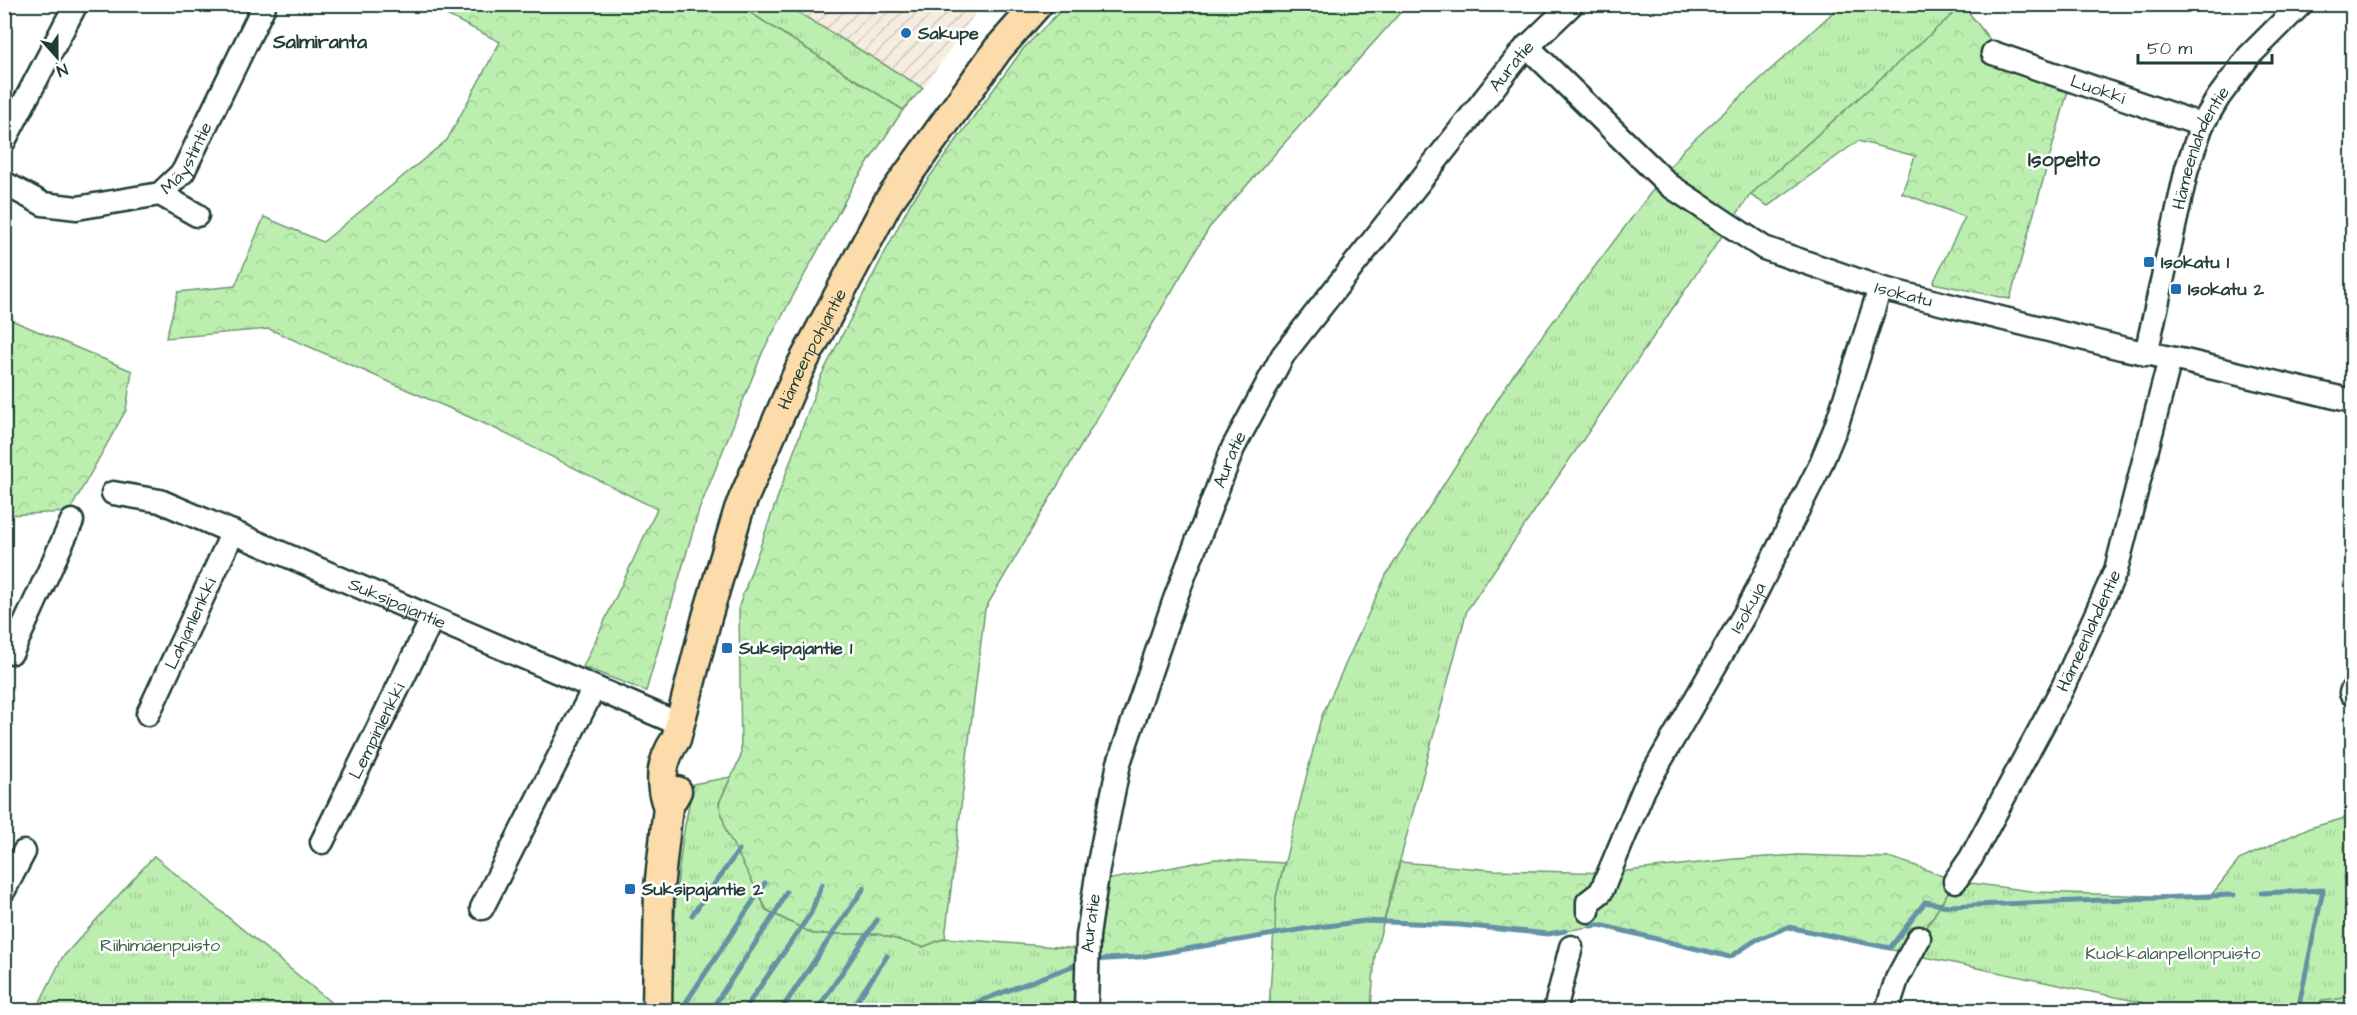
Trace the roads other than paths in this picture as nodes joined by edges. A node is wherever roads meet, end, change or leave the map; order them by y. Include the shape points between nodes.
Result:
1 (76, 4) edge
2 (261, 4) edge
3 (1038, 4) edge
4 (1572, 4) edge
5 (2301, 4) edge
6 (1527, 45) junction
7 (1993, 53) dead end
8 (2202, 125) junction
9 (4, 141) edge
10 (4, 183) edge
11 (160, 194) junction
12 (197, 215) dead end
13 (1880, 288) junction
14 (2146, 354) junction
15 (2170, 359) junction
16 (2352, 401) edge
17 (114, 493) dead end
18 (72, 521) dead end
19 (233, 532) junction
20 (432, 619) junction
21 (12, 652) dead end
22 (594, 688) junction
23 (147, 714) dead end
24 (678, 732) junction
25 (322, 842) dead end
26 (24, 852) dead end
27 (1955, 881) dead end
28 (4, 890) edge
29 (482, 908) dead end
30 (1588, 911) dead end
31 (1919, 938) dead end
32 (1571, 947) dead end
33 (657, 1011) edge
34 (1086, 1011) edge
35 (1555, 1011) edge
36 (1887, 1011) edge

1 - 9 street
2 - 11 street, Mäystintie via 264,6 183,172
3 - 24 main road, Hämeenpohjantie via 998,49 888,202 800,368 739,509
4 - 6 street, Auratie
5 - 8 street, Hämeenlahdentie via 2249,56
6 - 13 street, Isokatu via 1669,184 1764,248
6 - 34 street, Auratie via 1283,355 1233,448 1175,599 1119,763 1088,936
7 - 8 street, Luokki
8 - 14 street, Hämeenlahdentie via 2187,168
10 - 11 street, Mäystintie via 43,204 77,208
11 - 12 street
13 - 14 street, Isokatu
13 - 30 street, Isokuja via 1819,468 1747,610 1644,789 1601,892 1588,902
14 - 15 street, Isokatu
15 - 16 street, Isokatu
15 - 27 street, Hämeenlahdentie via 2116,570 2063,687
17 - 19 street, Suksipajantie via 159,501
18 - 21 street
19 - 20 street, Suksipajantie
19 - 23 street, Lahjanlenkki
20 - 22 street, Suksipajantie
20 - 25 street, Lempinlenkki
22 - 24 street, Suksipajantie
22 - 29 street
24 - 33 main road, Hämeenpohjantie via 682,756 677,792 668,807 659,888
26 - 28 street
31 - 36 street via 1897,979
32 - 35 street

